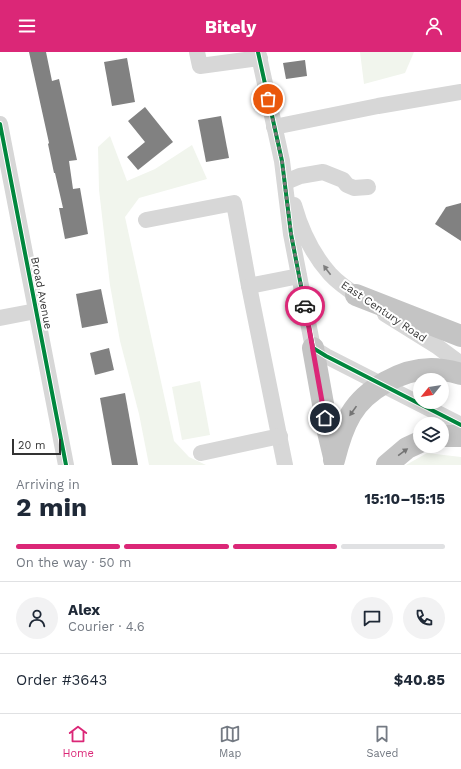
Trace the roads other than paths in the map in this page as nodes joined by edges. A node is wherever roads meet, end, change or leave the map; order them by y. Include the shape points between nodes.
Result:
1 (197, 52) edge
2 (259, 55) edge
3 (461, 92) edge
4 (0, 124) edge
5 (274, 127) junction
6 (282, 161) junction
7 (288, 181) junction
8 (368, 187) dead end
9 (146, 220) dead end
10 (299, 276) junction
11 (249, 286) junction
12 (356, 295) junction
13 (36, 311) junction
14 (0, 318) edge
15 (461, 336) edge
16 (313, 348) junction
17 (461, 364) edge
18 (461, 374) edge
19 (382, 385) junction
20 (461, 426) edge
21 (280, 436) junction
22 (449, 436) edge
23 (461, 436) edge
24 (413, 445) edge
25 (201, 453) dead end
26 (335, 463) edge
27 (66, 465) edge
28 (286, 465) edge
29 (388, 465) edge

1 - 2 street via 200,66
2 - 5 street, East Century Road
3 - 5 street
4 - 13 street, Broad Avenue
5 - 6 street, East Century Road
6 - 7 street, East Century Road
6 - 10 street, East Century Road
7 - 8 street via 323,172 343,180 354,188
12 -> 7 street, East Century Road via 330,275 312,248 299,221
9 - 11 street via 234,204
10 - 11 street
10 - 16 street, East Century Road
11 - 21 street
12 - 15 highway
12 - 17 street, East Century Road
13 - 14 street
13 - 27 street, Broad Avenue
16 - 19 street
16 - 26 highway
18 - 19 highway via 430,369 418,370
19 - 20 street
19 -> 26 highway via 360,402 351,413 340,437
21 - 25 street
21 - 28 street
22 - 23 highway
29 -> 24 highway

